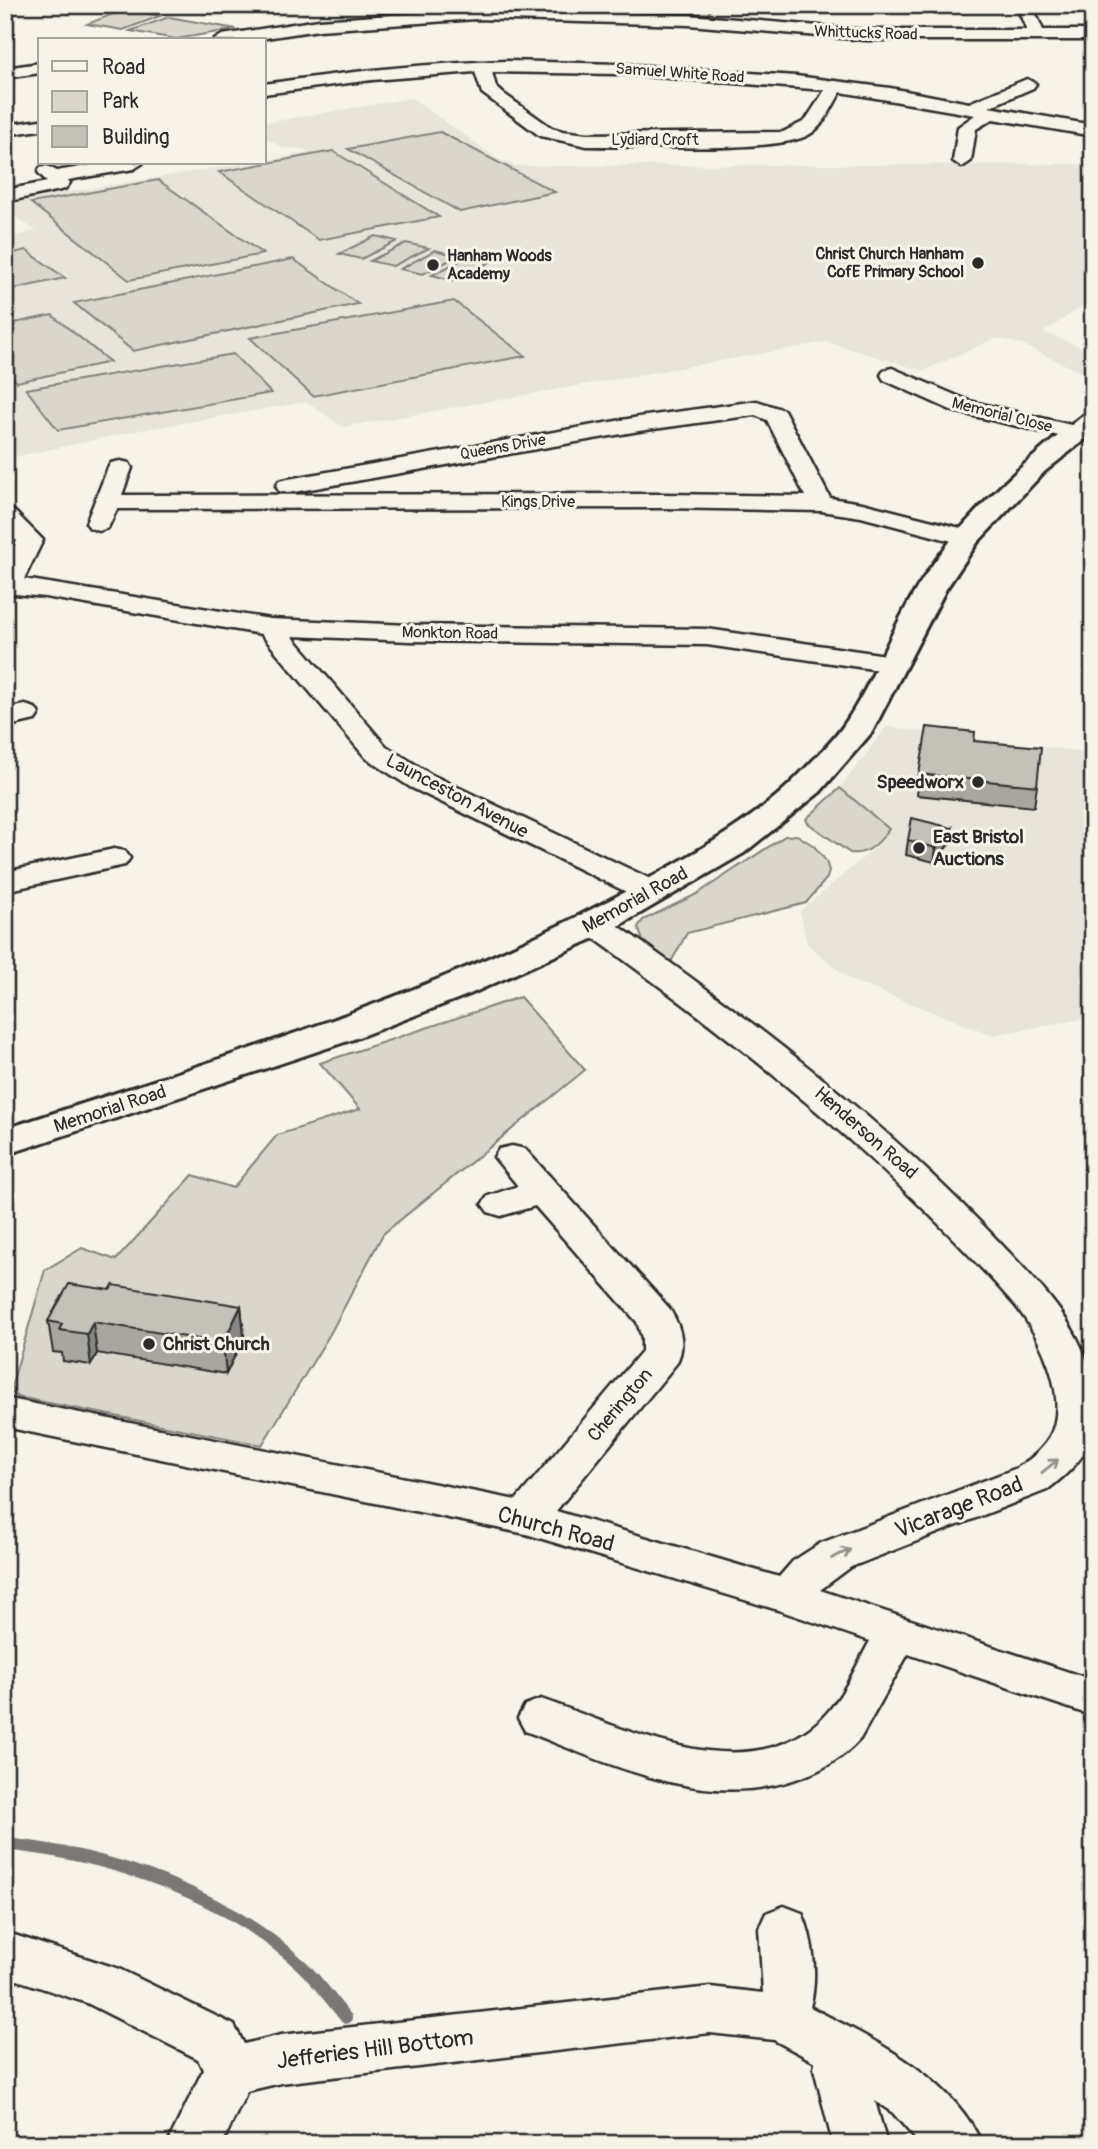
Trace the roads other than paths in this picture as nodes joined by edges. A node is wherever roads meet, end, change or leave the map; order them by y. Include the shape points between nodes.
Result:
1 (472, 5) edge
2 (1024, 5) edge
3 (597, 11) edge
4 (352, 12) dead end
5 (416, 13) junction
6 (667, 19) junction
7 (1037, 35) junction
8 (1093, 35) edge
9 (654, 37) dead end
10 (235, 38) edge
11 (642, 53) dead end
12 (482, 67) junction
13 (38, 68) edge
14 (630, 69) junction
15 (5, 73) edge
16 (1002, 78) dead end
17 (1027, 84) junction
18 (835, 86) junction
19 (266, 89) edge
20 (1050, 89) dead end
21 (970, 109) junction
22 (990, 113) junction
23 (38, 125) edge
24 (5, 130) edge
25 (1093, 131) edge
26 (962, 162) dead end
27 (126, 164) edge
28 (5, 196) edge
29 (892, 375) dead end
30 (1088, 423) edge
31 (120, 468) dead end
32 (254, 502) junction
33 (821, 504) junction
34 (5, 516) edge
35 (967, 537) junction
36 (7, 585) edge
37 (270, 626) junction
38 (893, 664) junction
39 (114, 858) dead end
40 (5, 883) edge
41 (650, 891) junction
42 (595, 924) junction
43 (5, 1143) edge
44 (512, 1157) dead end
45 (542, 1191) junction
46 (501, 1204) dead end
47 (1084, 1397) edge
48 (7, 1415) edge
49 (527, 1518) junction
50 (788, 1596) junction
51 (896, 1634) junction
52 (1093, 1698) edge
53 (541, 1718) dead end
54 (784, 1928) dead end
55 (5, 1954) edge
56 (781, 2018) junction
57 (843, 2049) junction
58 (230, 2071) junction
59 (194, 2144) edge
60 (860, 2144) edge
61 (955, 2144) edge

1 - 5 street
2 - 7 street
3 - 5 street, Whittucks Road
3 - 6 street, Whittucks Road
4 - 5 street
5 - 10 street, Whittucks Road
6 - 7 street, Whittucks Road via 866,35
6 - 9 street
7 - 8 street, Whittucks Road
11 - 14 street
12 - 14 street, Samuel White Road
12 - 18 street, Lydiard Croft via 488,89 546,132 587,140 793,137 809,130
12 - 19 street, Samuel White Road via 354,76
13 - 15 street
14 - 18 street, Samuel White Road
16 - 17 street
17 - 20 street
17 - 21 street
18 - 21 street, Samuel White Road
21 - 22 street, Samuel White Road
22 - 25 street, Samuel White Road
22 - 26 street via 967,127
23 - 24 street
27 - 28 street via 50,174 58,185
29 - 30 street, Memorial Close via 961,406
30 - 35 street, Memorial Road via 1035,466
31 - 32 street, Kings Drive via 102,512
32 - 33 street, Kings Drive
32 - 33 street, Queens Drive via 284,487 453,455 757,408 776,415
33 - 35 street, Kings Drive
34 - 36 street via 30,540
35 - 38 street, Memorial Road via 931,589
36 - 37 street, Monkton Road
37 - 38 street, Monkton Road via 707,637
37 - 41 street, Launceston Avenue via 376,752 421,781
38 - 41 street, Memorial Road via 860,725 808,785 732,846
39 - 40 street
41 - 42 street, Memorial Road
42 - 43 street, Memorial Road via 457,986 338,1032
42 - 47 street, Henderson Road via 809,1084 932,1191 1042,1313
44 - 45 street, Cherington
45 - 46 street
45 - 49 street, Cherington via 655,1317 662,1354
50 -> 47 street, Vicarage Road via 809,1573 836,1555 1048,1469 1061,1457
48 - 49 street, Church Road
49 - 50 street, Church Road
50 - 51 street, Church Road
51 - 52 street, Church Road
51 - 53 street via 835,1735 777,1767 753,1771 689,1768
54 - 56 street via 789,1991
55 - 58 street via 101,1985 216,2042
56 - 57 street, Jefferies Hill Bottom
56 - 58 street, Jefferies Hill Bottom via 710,2010 281,2059
57 - 60 street via 840,2069
57 - 61 street, Jefferies Hill Bottom via 912,2096
58 - 59 street

